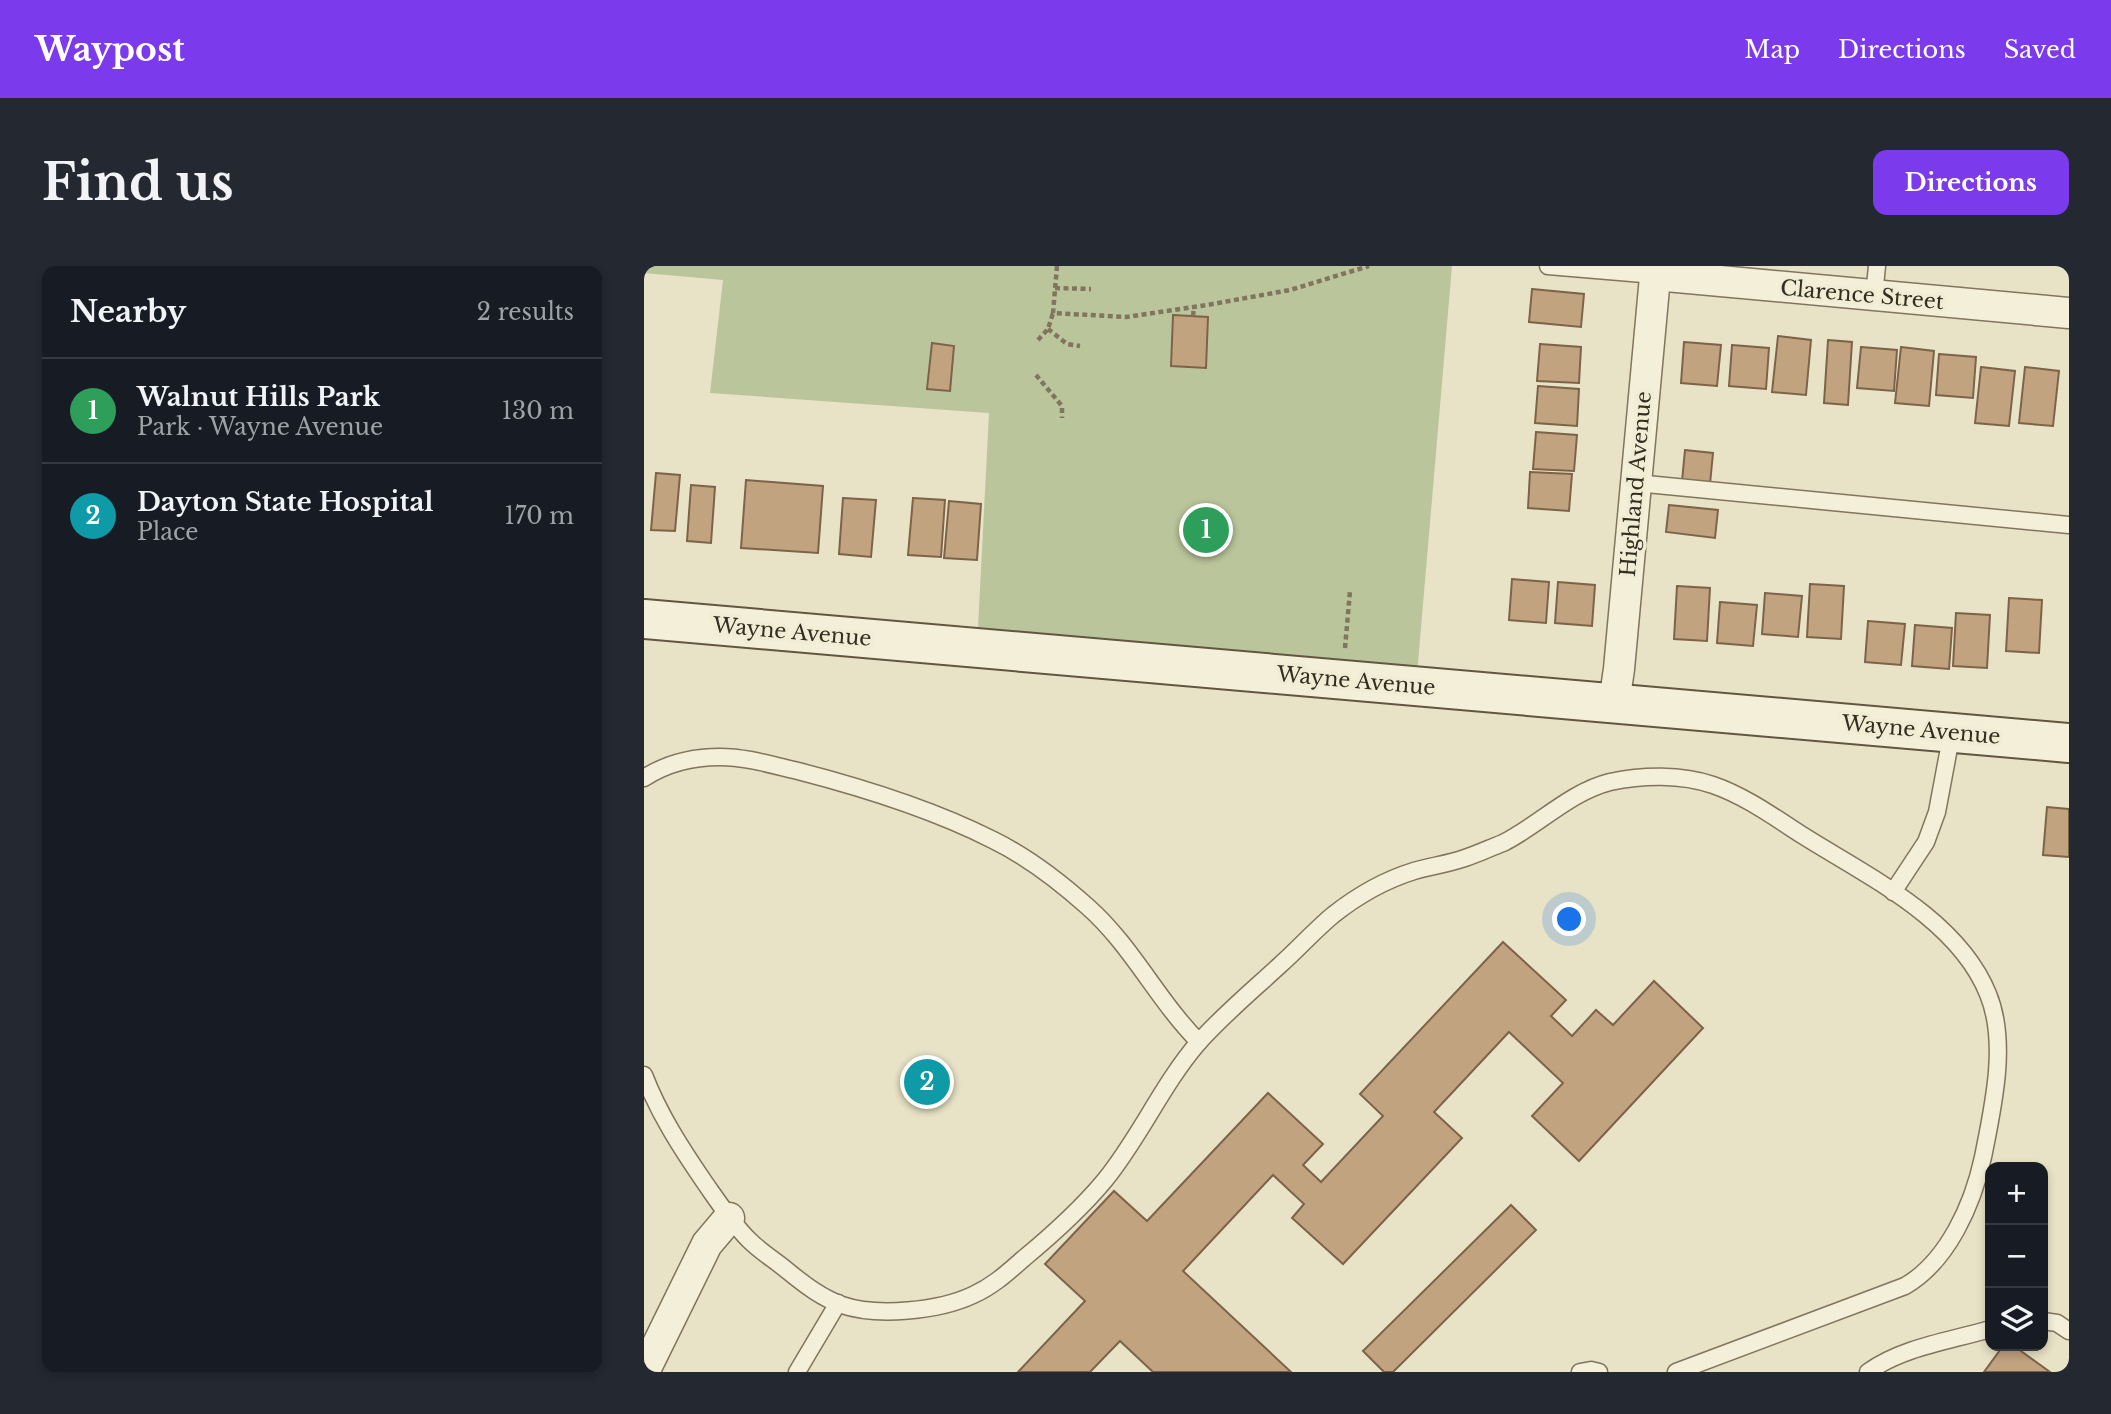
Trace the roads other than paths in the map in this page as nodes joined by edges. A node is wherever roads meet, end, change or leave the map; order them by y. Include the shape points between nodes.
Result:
1 (1548, 266) edge
2 (1877, 266) edge
3 (1656, 271) edge
4 (1874, 296) junction
5 (2069, 313) edge
6 (1636, 483) junction
7 (2069, 525) edge
8 (644, 619) edge
9 (1614, 703) junction
10 (1952, 732) junction
11 (2069, 743) edge
12 (644, 778) edge
13 (1893, 892) junction
14 (1199, 1042) junction
15 (644, 1075) edge
16 (729, 1218) junction
17 (838, 1303) junction
18 (2048, 1322) edge
19 (1985, 1330) edge
20 (2069, 1331) edge
21 (644, 1368) edge
22 (797, 1372) edge
23 (1580, 1372) edge
24 (1599, 1372) edge
25 (1676, 1372) edge
26 (1868, 1372) edge

1 - 3 lane
2 - 4 lane
3 - 4 street, Clarence Street
3 - 6 street, Highland Avenue
4 - 5 street, Clarence Street
6 - 7 lane
6 - 9 street, Highland Avenue
8 - 9 main road, Wayne Avenue
9 - 10 main road, Wayne Avenue
10 - 11 main road, Wayne Avenue
10 - 13 lane via 1937,812 1926,842
12 - 14 lane via 684,760 754,760 936,814 994,840 1043,870 1090,909
13 - 14 lane via 1741,797 1711,784 1641,777 1606,783 1468,858 1378,885 1335,914
13 - 25 lane via 1948,935 1978,972 1991,998 1997,1042 1992,1111 1964,1216 1944,1248 1905,1286
14 - 17 lane via 1104,1181 995,1284 937,1307 858,1309
15 - 16 lane via 677,1142
16 - 17 lane via 751,1242 810,1288
16 - 21 street via 707,1244
17 - 22 lane
18 - 20 lane
19 - 26 lane via 1908,1352
23 - 24 lane

